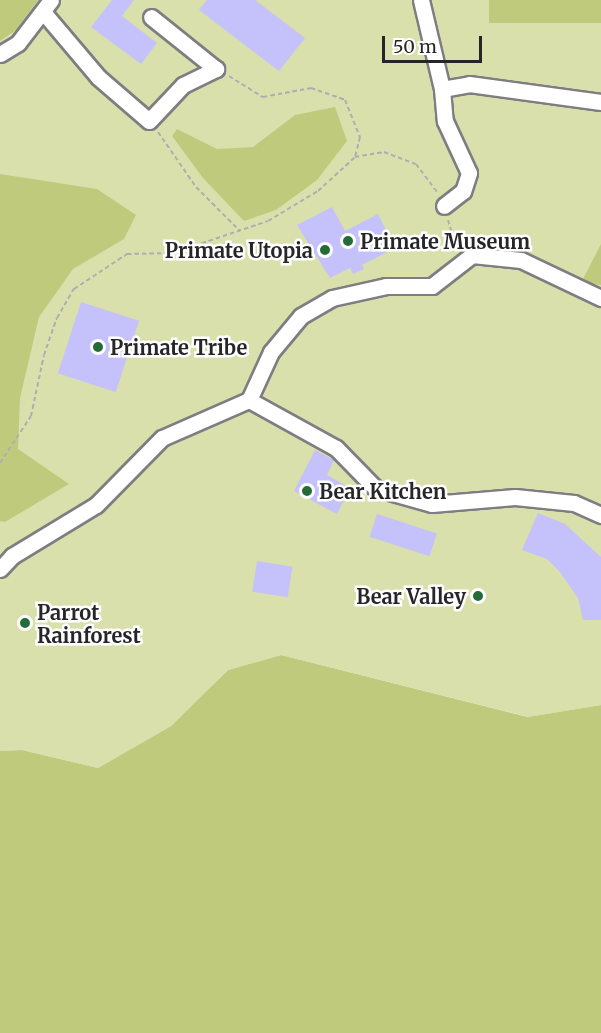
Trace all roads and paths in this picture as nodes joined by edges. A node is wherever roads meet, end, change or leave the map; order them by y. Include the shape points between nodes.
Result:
1 (421, 0) edge
2 (47, 6) edge
3 (151, 17) dead end
4 (0, 54) edge
5 (216, 69) junction
6 (442, 89) junction
7 (601, 102) edge
8 (149, 120) junction
9 (355, 157) junction
10 (444, 206) junction
11 (240, 231) junction
12 (462, 263) junction
13 (601, 298) edge
14 (249, 400) junction
15 (0, 463) edge
16 (601, 515) edge
17 (0, 569) edge

1 - 6 street
2 - 4 street via 18,43
2 - 8 street via 98,77
3 - 5 street
5 - 8 street via 183,85
5 - 9 path via 263,97 311,88 345,100 360,137
6 - 7 street via 469,84
6 - 10 street via 445,121 469,173 463,191
8 - 11 path via 196,187
9 - 10 path via 384,152 416,165
9 - 11 path via 318,191 268,221
10 - 12 path
11 - 15 path via 173,253 128,254 74,289 47,346 31,416
12 - 13 street via 472,255 521,260
12 - 14 street via 432,286 387,286 332,298 301,316 272,352
14 - 16 street via 336,448 375,488 432,504 515,497 574,503
14 - 17 street via 162,438 96,505 12,555

